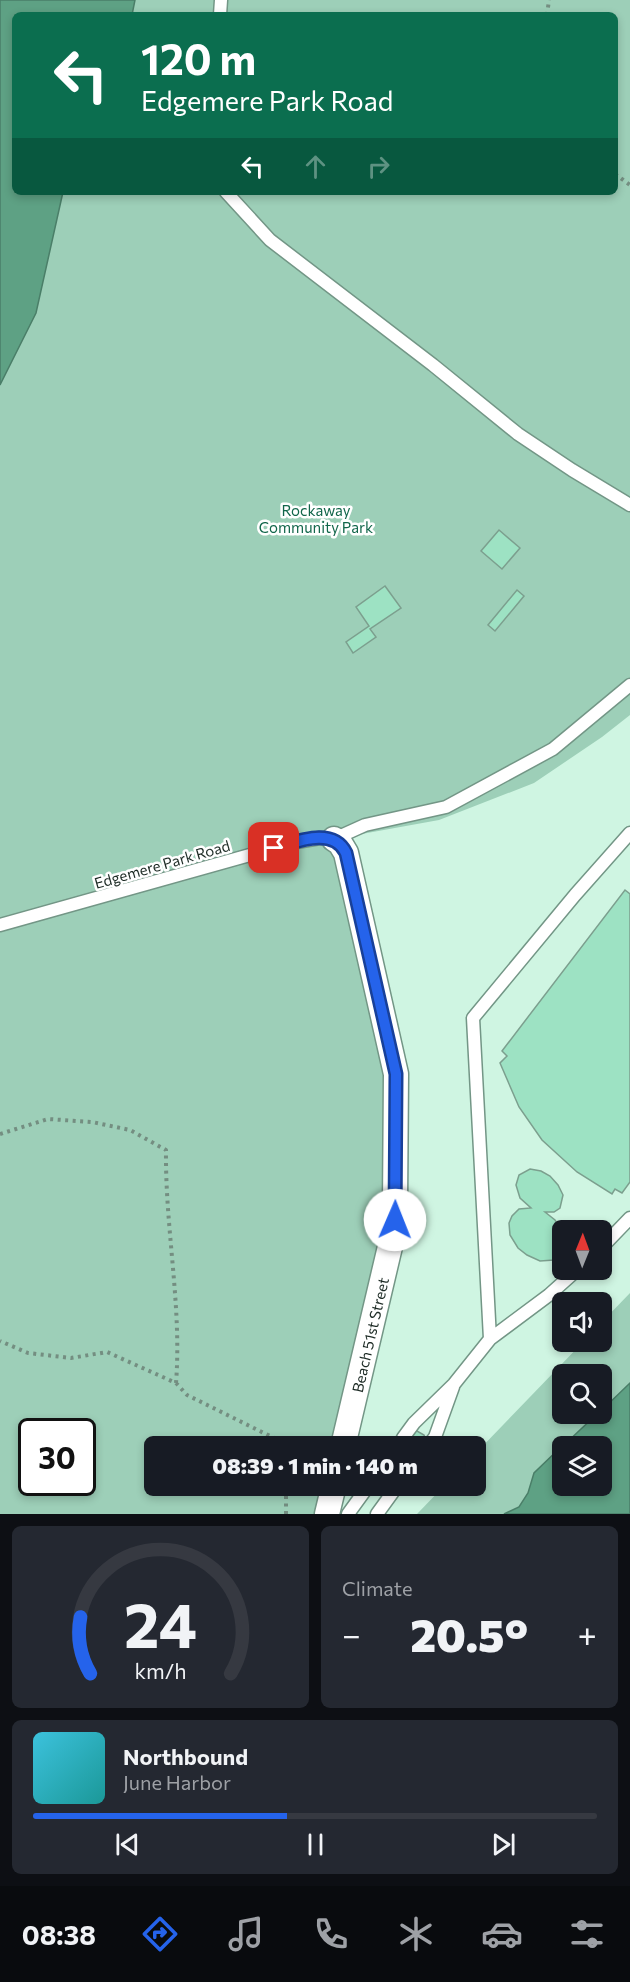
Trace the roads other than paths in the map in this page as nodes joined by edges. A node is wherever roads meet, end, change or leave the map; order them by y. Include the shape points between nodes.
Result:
1 (229, 195) edge
2 (630, 506) edge
3 (630, 685) edge
4 (630, 833) edge
5 (334, 839) junction
6 (0, 925) edge
7 (630, 1218) edge
8 (612, 1237) edge
9 (566, 1280) edge
10 (490, 1338) junction
11 (454, 1384) junction
12 (345, 1436) edge
13 (404, 1436) edge
14 (435, 1436) edge
15 (331, 1496) edge
16 (361, 1496) edge
17 (390, 1496) edge
18 (327, 1514) edge
19 (348, 1514) edge
20 (377, 1514) edge

1 - 2 lane via 270,240 518,434
3 - 5 lane via 553,749 446,807 365,825
4 - 10 lane via 473,1018
5 - 6 lane, Edgemere Park Road via 297,842
5 - 12 street, Beach 51st Street via 346,853 396,1074 393,1234
7 - 8 lane
9 - 10 lane
10 - 11 lane
11 - 13 lane
11 - 14 lane
15 - 18 street
16 - 19 lane
17 - 20 lane

